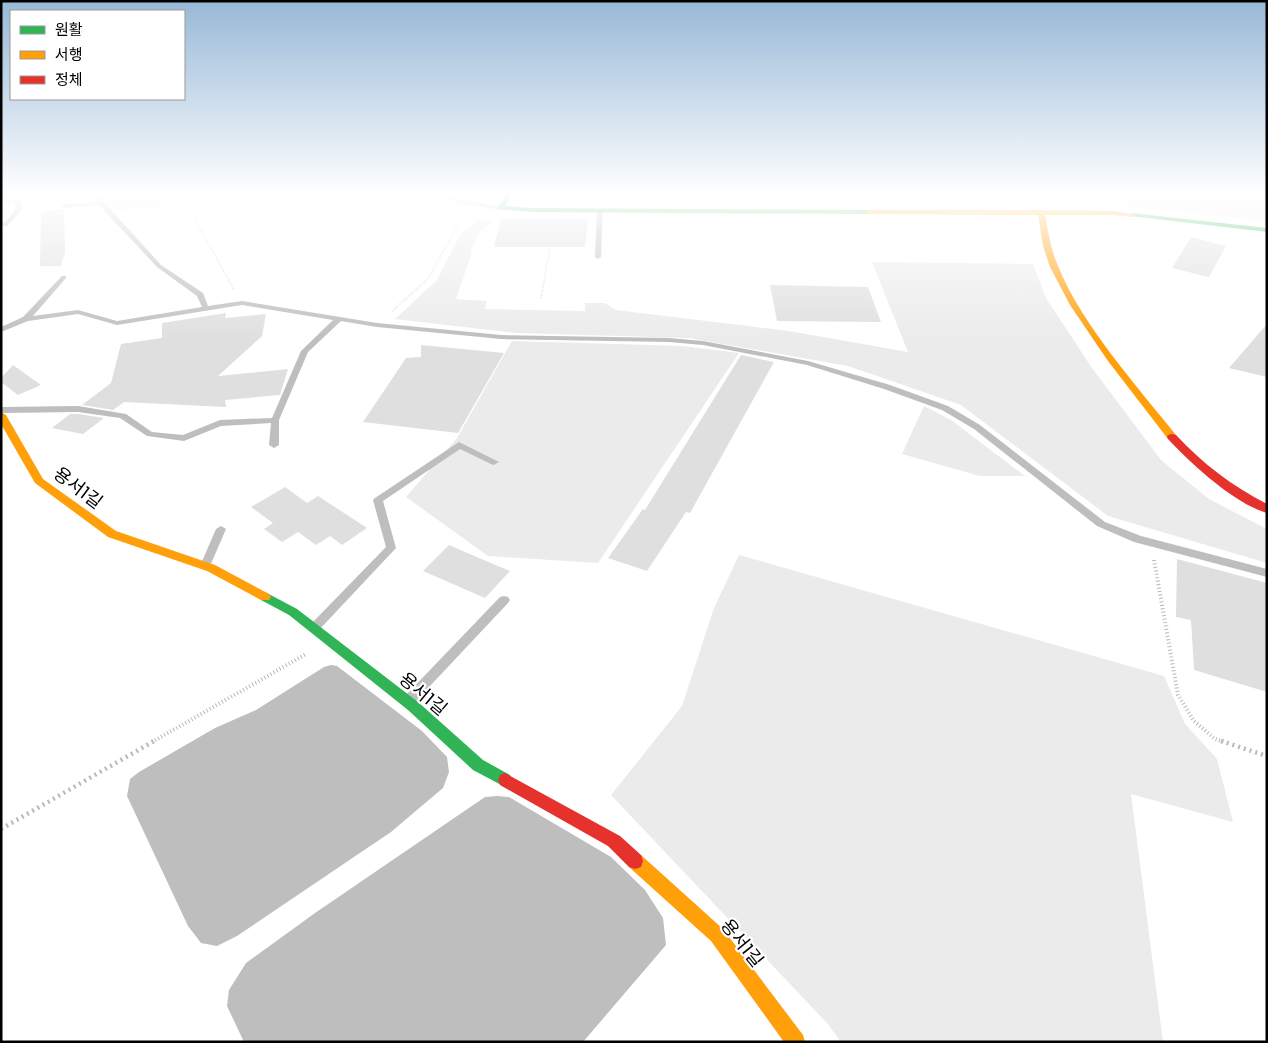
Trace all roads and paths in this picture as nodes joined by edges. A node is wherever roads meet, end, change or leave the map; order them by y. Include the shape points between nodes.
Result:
1 (138, 244) edge
2 (209, 244) edge
3 (448, 244) edge
4 (599, 244) edge
5 (1046, 244) edge
6 (550, 247) dead end
7 (598, 257) dead end
8 (64, 277) dead end
9 (541, 298) dead end
10 (242, 303) junction
11 (206, 309) junction
12 (340, 318) junction
13 (26, 319) junction
14 (376, 325) junction
15 (1, 330) edge
16 (1, 410) edge
17 (1, 415) edge
18 (275, 420) junction
19 (274, 445) dead end
20 (494, 462) dead end
21 (1267, 509) edge
22 (221, 529) dead end
23 (1150, 542) junction
24 (205, 566) junction
25 (1267, 573) edge
26 (504, 600) dead end
27 (314, 629) junction
28 (328, 641) junction
29 (407, 702) junction
30 (1267, 756) edge
31 (1, 829) edge
32 (796, 1042) edge

1 - 11 lane via 159,266 200,295
2 - 10 path
3 - 14 path via 427,280
4 - 7 lane
5 - 21 street via 1074,306 1176,443 1208,473
6 - 9 path
8 - 13 lane
10 - 11 lane
10 - 12 lane
11 - 13 lane via 117,323 78,312
12 - 14 lane
12 - 18 lane via 305,351
13 - 15 lane
14 - 23 lane via 501,337 704,343 808,363 945,408 978,427 1101,524
16 - 18 lane via 78,409 124,416 150,434 184,438 220,423
17 - 24 street, 용서1길 via 39,481 112,534
18 - 19 lane
20 - 27 lane via 459,445 378,500 391,548
22 - 24 lane
23 - 25 lane
23 - 30 path via 1178,694 1194,721 1215,739
24 - 27 street, 용서1길 via 293,612
26 - 29 lane
27 - 28 street, 용서1길
28 - 29 street, 용서1길
28 - 31 path
29 - 32 street, 용서1길 via 478,765 614,841 717,935

